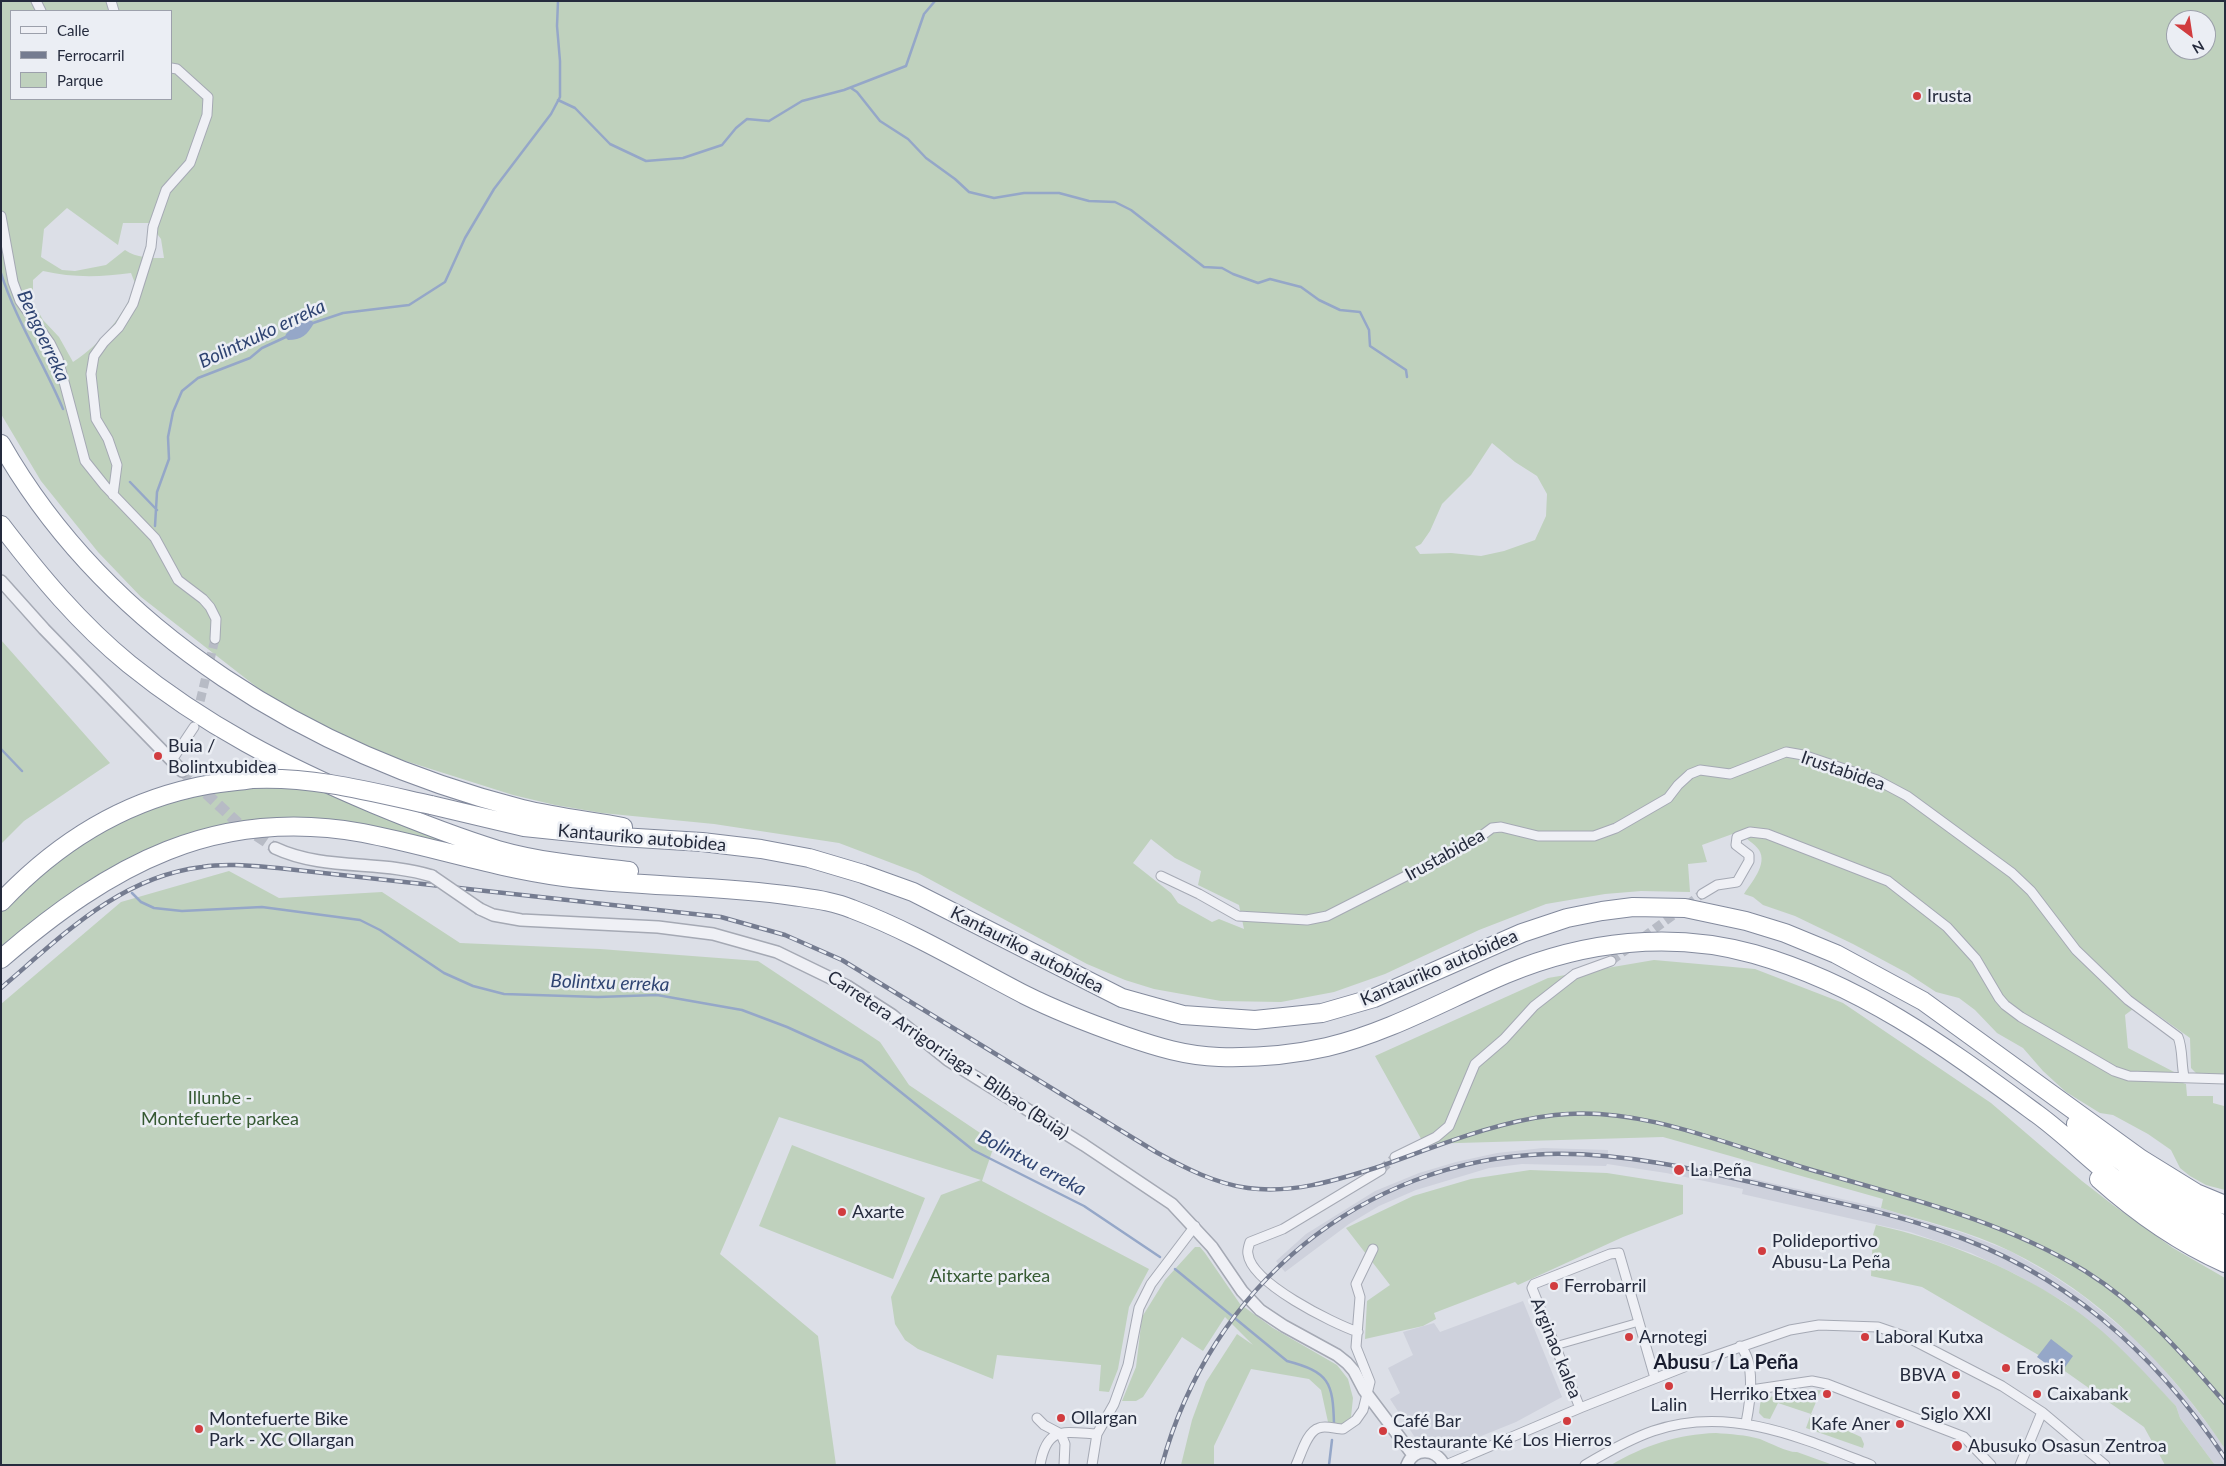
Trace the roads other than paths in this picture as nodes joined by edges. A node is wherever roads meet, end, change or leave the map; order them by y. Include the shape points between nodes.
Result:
1 (172, 68) edge
2 (1, 216) edge
3 (1, 444) edge
4 (113, 495) junction
5 (1, 525) edge
6 (1, 580) edge
7 (215, 639) tunnel mouth
8 (194, 726) tunnel mouth
9 (172, 760) junction
10 (182, 770) tunnel mouth
11 (702, 842) junction
12 (275, 848) tunnel mouth
13 (1161, 876) dead end
14 (1702, 894) tunnel mouth
15 (1, 902) edge
16 (835, 903) junction
17 (1, 959) edge
18 (1611, 961) tunnel mouth
19 (2184, 1076) junction
20 (2225, 1079) edge
21 (2034, 1083) junction
22 (2016, 1099) junction
23 (1395, 1157) tunnel mouth
24 (1381, 1170) tunnel mouth
25 (2225, 1205) edge
26 (2225, 1225) edge
27 (1195, 1226) junction
28 (2225, 1244) edge
29 (1373, 1249) dead end
30 (2225, 1263) edge
31 (1639, 1322) junction
32 (1358, 1332) junction
33 (1555, 1346) junction
34 (1740, 1346) junction
35 (1655, 1378) junction
36 (1751, 1390) junction
37 (1368, 1395) junction
38 (1580, 1408) junction
39 (1379, 1409) junction
40 (1363, 1410) junction
41 (2042, 1412) junction
42 (1037, 1418) dead end
43 (1746, 1423) junction
44 (1061, 1434) junction
45 (1097, 1434) junction
46 (1410, 1460) edge
47 (1040, 1465) edge
48 (1064, 1465) edge
49 (1092, 1465) edge
50 (1296, 1465) edge
51 (1445, 1465) edge
52 (1585, 1465) edge
53 (1870, 1465) edge
54 (1991, 1465) edge
55 (2020, 1465) edge
56 (2105, 1465) edge

1 - 4 street via 208,97 207,115 190,163 166,190 133,304 119,327 94,356 90,374 96,419 118,465
2 - 4 street via 13,282 20,301 58,359 85,460
3 - 11 highway via 46,513 112,587 169,638 280,712 356,752 478,796 524,809
4 - 7 street via 155,538 178,580 210,607 216,619
5 - 16 highway via 60,599 129,664 222,729 309,776 394,812 500,850 634,872 750,880 796,889
6 - 9 street via 40,625
8 - 9 street
9 - 10 street
11 - 15 highway, Kantauriko autobidea, bridge via 524,827 326,783 300,779 252,779 192,788 130,807 56,851
11 - 21 highway, Kantauriko autobidea via 809,858 913,892 1122,998 1183,1016 1255,1020 1322,1013 1374,998 1522,933 1567,918 1633,907 1685,908 1754,923 1836,954 1923,1001
12 - 27 street, Carretera Arrigorriaga - Bilbao (Buia), bridge via 308,859 406,869 432,876 493,915 520,920 688,930 777,952 847,986 948,1060 1155,1191
13 - 19 street, Irustabidea via 1238,916 1307,920 1327,916 1473,842 1492,828 1501,827 1538,836 1594,836 1616,828 1668,798 1690,774 1700,770 1730,774 1786,752 1803,755 1877,780 1907,796 2022,880 2076,950 2128,1000 2178,1037
14 - 19 street via 1717,885 1737,882 1749,855 1736,844 1737,837 1750,832 1792,842 1888,881 1947,927 1976,959 2005,1005 2104,1067 2129,1076
16 - 17 highway, Kantauriko autobidea via 745,890 564,877 356,832 314,827 269,828 234,831 201,839 127,868 64,908
16 - 22 highway, Kantauriko autobidea via 917,936 1026,995 1090,1024 1161,1049 1195,1056 1260,1056 1326,1048 1400,1023 1508,973 1570,952 1646,941 1703,943 1784,963 1877,1005 1949,1049
18 - 23 street via 1575,974 1534,1006 1504,1039 1475,1064 1449,1126 1436,1137
19 - 20 street
21 - 25 highway via 2170,1178
21 - 26 highway via 2066,1115 2142,1177
22 - 28 highway via 2145,1200
22 - 30 highway via 2036,1122 2131,1208 2171,1235
24 - 32 street via 1283,1228 1250,1242 1248,1254 1253,1266 1275,1289 1338,1325
27 - 37 street, Carretera Arrigorriaga - Bilbao (Buia) via 1252,1302 1284,1326 1337,1355 1354,1371
27 - 45 street via 1151,1284 1138,1308 1128,1365 1114,1404
29 - 32 street via 1356,1284 1360,1297
31 - 33 street
31 - 33 street, Arginao kalea via 1619,1252 1610,1254 1534,1284 1532,1288
31 - 35 street
32 - 37 street via 1356,1347 1370,1382
33 - 38 street, Arginao kalea
34 - 35 street
34 - 36 street via 1745,1351
34 - 41 street via 1790,1330 1819,1325 1878,1328 1907,1337 1989,1378
35 - 38 street
36 - 43 street
36 - 54 street via 1812,1381 1827,1384 1964,1437
37 - 39 street, Carretera Arrigorriaga - Bilbao (Buia)
37 - 40 street
38 - 51 street
39 - 40 street
39 - 46 street, Carretera Arrigorriaga - Bilbao (Buia)
40 - 50 street via 1343,1430 1316,1429
41 - 55 street
41 - 56 street
42 - 44 street
43 - 52 street via 1711,1420 1668,1426 1620,1445
43 - 53 street via 1784,1433
44 - 45 street
44 - 47 street via 1048,1439
44 - 48 street via 1065,1444
45 - 49 street
46 - 51 street via 1419,1452 1432,1452

